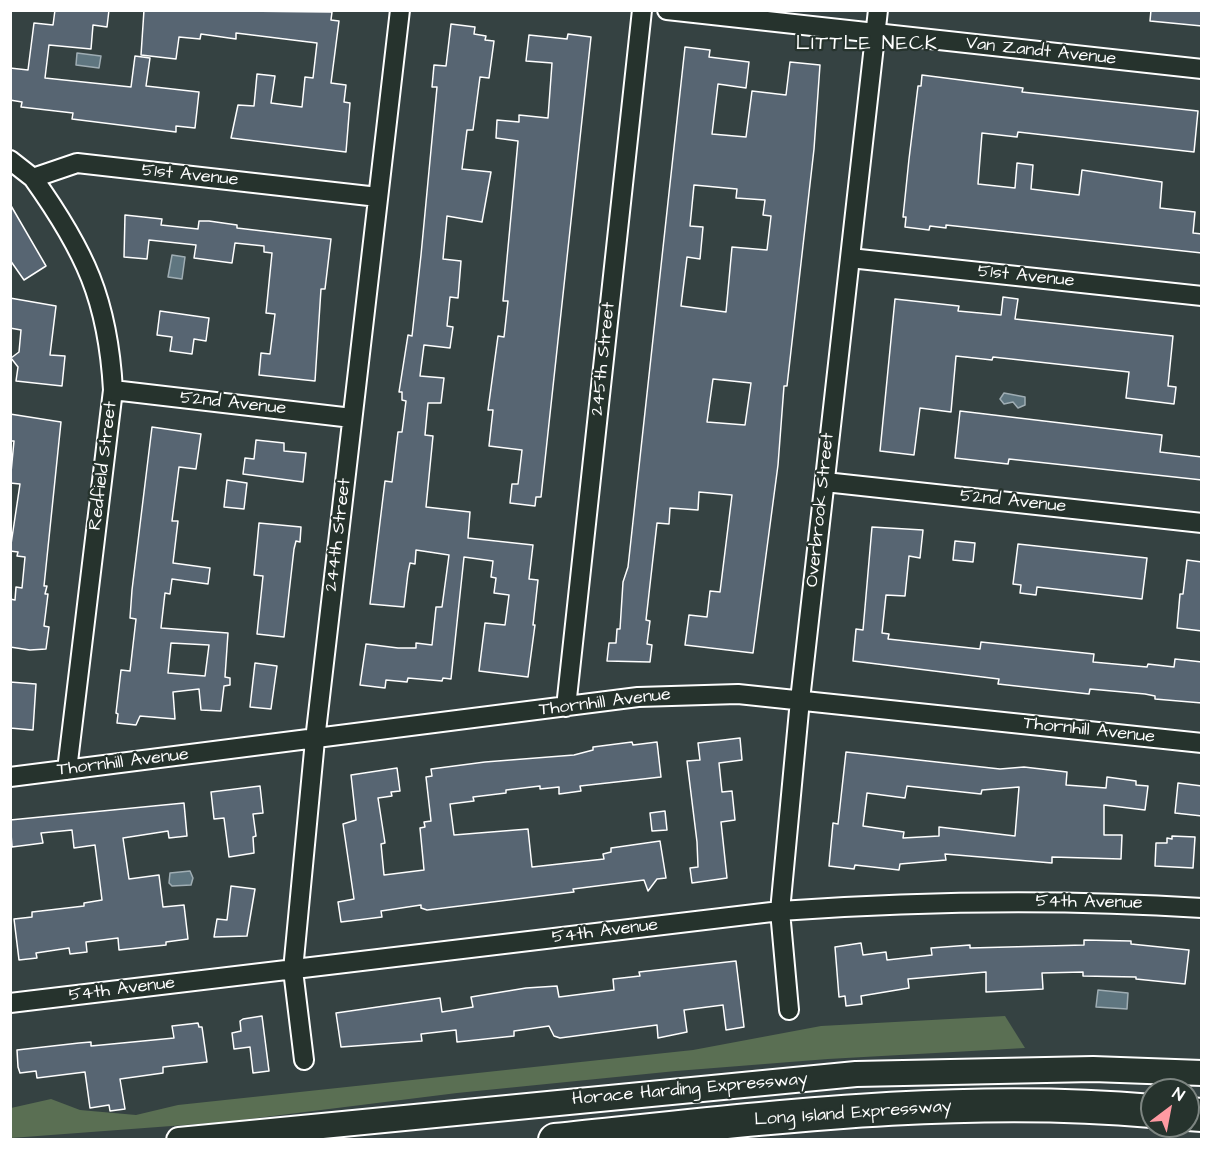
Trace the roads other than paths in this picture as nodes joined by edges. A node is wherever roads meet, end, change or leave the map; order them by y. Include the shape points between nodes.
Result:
1 (400, 10) edge
2 (642, 10) edge
3 (667, 10) edge
4 (878, 10) edge
5 (875, 33) junction
6 (1202, 69) edge
7 (10, 160) edge
8 (33, 178) junction
9 (378, 197) junction
10 (850, 258) junction
11 (1202, 296) edge
12 (113, 390) junction
13 (352, 418) junction
14 (825, 482) junction
15 (1202, 523) edge
16 (800, 700) junction
17 (566, 707) junction
18 (315, 740) junction
19 (1202, 743) edge
20 (67, 770) junction
21 (10, 777) edge
22 (1202, 908) edge
23 (780, 911) junction
24 (293, 970) junction
25 (10, 1003) edge
26 (789, 1010) dead end
27 (304, 1060) dead end
28 (1202, 1073) edge
29 (1140, 1111) edge
30 (179, 1140) edge
31 (555, 1140) edge

1 - 9 street, 244th Street
2 - 17 street, 245th Street
3 - 5 street, Van Zandt Avenue
4 - 5 street, Overbrook Street
5 - 6 street, Van Zandt Avenue
5 - 10 street, Overbrook Street
7 - 8 street
8 - 9 street, 51st Avenue via 77,163
8 - 12 street, Redfield Street via 75,240 89,270 111,350
9 - 13 street, 244th Street
10 - 11 street, 51st Avenue
10 - 14 street, Overbrook Street
12 - 13 street, 52nd Avenue
12 - 20 street, Redfield Street
13 - 18 street, 244th Street
14 - 15 street, 52nd Avenue
14 - 16 street, Overbrook Street
16 - 17 street, Thornhill Avenue via 688,693
16 - 19 street, Thornhill Avenue
16 - 23 street, Overbrook Street
17 - 18 street, Thornhill Avenue
18 - 20 street, Thornhill Avenue
18 - 24 street, 244th Street
20 - 21 street, Thornhill Avenue
22 - 23 street, 54th Avenue via 1000,901 887,903
23 - 24 street, 54th Avenue
23 - 26 street, Overbrook Street
24 - 25 street, 54th Avenue
24 - 27 street, 244th Street
28 - 30 main road, Horace Harding Expressway via 1093,1069 856,1074
29 - 31 highway, Long Island Expressway via 995,1106 869,1111

